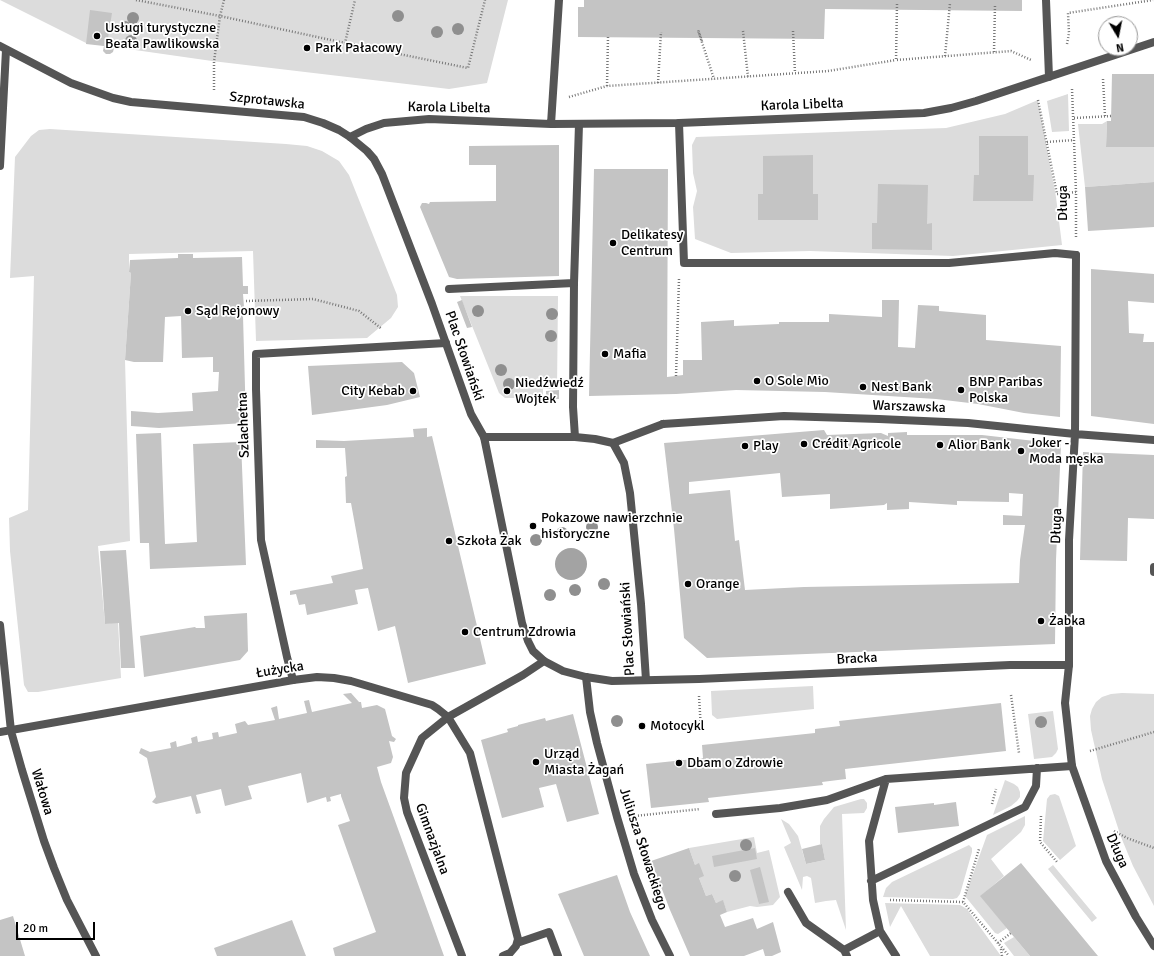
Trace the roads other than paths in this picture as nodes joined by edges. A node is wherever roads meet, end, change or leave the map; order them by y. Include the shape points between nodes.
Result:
1 (559, 0) edge
2 (1046, 0) edge
3 (1154, 42) edge
4 (3, 48) edge
5 (1049, 77) junction
6 (679, 123) junction
7 (551, 124) junction
8 (579, 124) junction
9 (350, 137) junction
10 (0, 166) edge
11 (574, 284) junction
12 (449, 289) dead end
13 (432, 304) joint
14 (446, 343) junction
15 (1075, 434) junction
16 (484, 437) junction
17 (575, 437) junction
18 (1154, 440) edge
19 (613, 443) junction
20 (1154, 567) edge
21 (1154, 572) edge
22 (0, 625) edge
23 (544, 661) junction
24 (1069, 665) junction
25 (586, 677) junction
26 (293, 680) junction
27 (646, 680) junction
28 (448, 717) junction
29 (11, 731) junction
30 (0, 732) edge
31 (1072, 766) junction
32 (1037, 768) junction
33 (886, 779) junction
34 (716, 814) dead end
35 (871, 881) junction
36 (788, 892) dead end
37 (880, 931) junction
38 (517, 943) junction
39 (1154, 946) edge
40 (845, 953) edge
41 (96, 956) edge
42 (462, 956) edge
43 (503, 956) edge
44 (558, 956) edge
45 (670, 956) edge
46 (896, 956) edge

1 - 7 street
2 - 5 street
3 - 5 street, Karola Libelta
4 - 9 street, Szprotawska via 71,83 113,98 131,102 304,117 323,123
4 - 10 street
5 - 6 street, Karola Libelta via 976,102 924,112
6 - 8 street, Karola Libelta
6 - 15 street, Długa via 684,263 949,263 1055,253 1076,255
7 - 8 street, Karola Libelta
7 - 9 street, Karola Libelta via 429,119 384,123 366,128
8 - 11 street
9 - 13 street, Szprotawska via 367,151 380,170
11 - 12 street
11 - 17 street
13 - 14 street, Plac Słowiański
14 - 16 street, Plac Słowiański via 471,414
14 - 26 street, Szlachetna via 256,354 261,540
15 - 18 street, Warszawska
15 - 19 street, Warszawska via 968,423 784,416 663,424
15 - 24 street, Długa via 1069,540
16 - 17 street
16 - 23 street, Plac Słowiański via 522,623 528,641
17 - 19 street
19 - 27 street, Plac Słowiański via 624,463 630,493
20 - 21 street
22 - 29 street, Wałowa
23 - 25 street, Plac Słowiański via 563,671
23 - 28 street
24 - 27 street, Bracka via 1010,665
24 - 31 street, Długa via 1065,703
25 - 27 street, Plac Słowiański via 612,681
25 - 45 street, Juliusza Słowackiego via 597,743 634,874 652,920
26 - 28 street, Łużycka via 317,677 351,681 432,705
26 - 29 street, Łużycka
28 - 38 street via 470,753
28 - 42 street, Gimnazjalna via 422,738 406,773 404,798 407,812
29 - 30 street, Łużycka
29 - 41 street, Wałowa via 54,868 67,900
31 - 32 street
31 - 39 street, Długa via 1106,861
32 - 33 street
32 - 35 street via 1036,786 1025,807
33 - 34 street via 827,800 780,808
33 - 35 street via 869,841
35 - 37 street
36 - 40 street via 806,924
37 - 40 street
37 - 46 street
38 - 43 street via 510,953
38 - 44 street via 549,932

